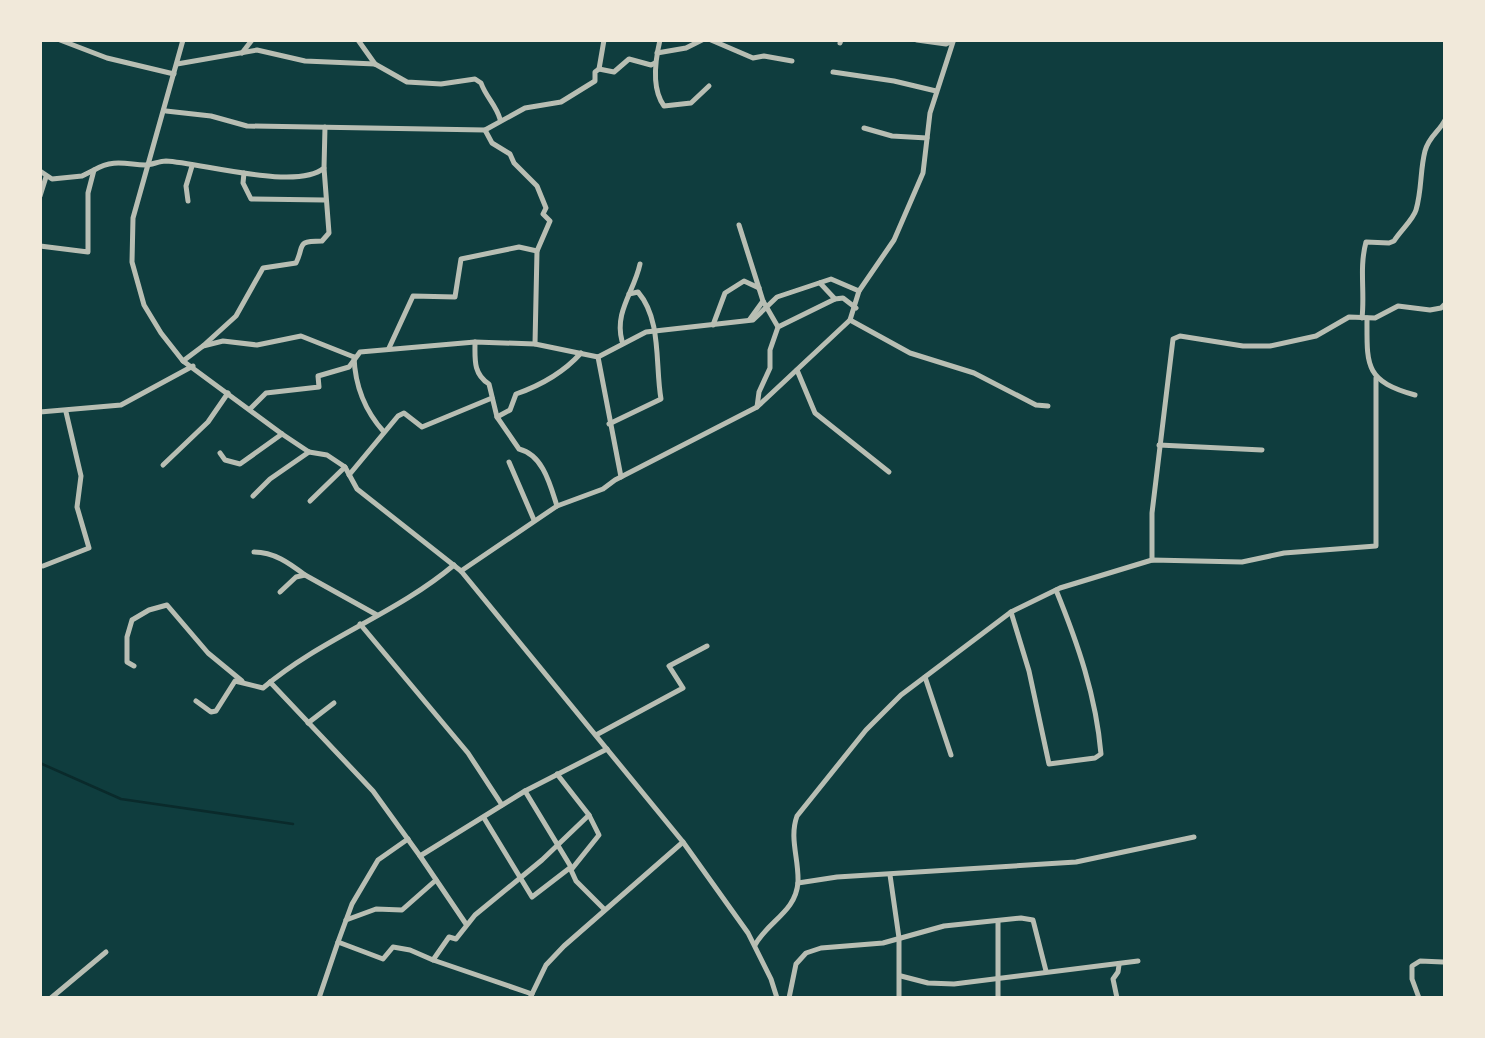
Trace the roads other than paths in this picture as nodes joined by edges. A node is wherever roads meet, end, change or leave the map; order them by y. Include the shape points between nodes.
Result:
1 (60, 40) edge
2 (183, 40) edge
3 (252, 40) edge
4 (358, 40) edge
5 (604, 40) edge
6 (660, 40) edge
7 (702, 40) edge
8 (711, 40) edge
9 (917, 40) edge
10 (954, 41) edge
11 (242, 53) junction
12 (657, 53) junction
13 (792, 61) dead end
14 (655, 63) junction
15 (177, 64) junction
16 (375, 64) junction
17 (599, 69) junction
18 (833, 72) dead end
19 (174, 74) junction
20 (709, 86) dead end
21 (936, 91) junction
22 (166, 111) junction
23 (500, 119) junction
24 (1445, 120) edge
25 (325, 127) junction
26 (864, 128) dead end
27 (485, 130) junction
28 (928, 138) junction
29 (147, 165) junction
30 (192, 166) junction
31 (324, 169) junction
32 (94, 170) junction
33 (40, 171) edge
34 (244, 173) junction
35 (46, 177) junction
36 (40, 196) edge
37 (324, 200) junction
38 (187, 201) dead end
39 (739, 225) dead end
40 (40, 246) edge
41 (537, 251) junction
42 (640, 264) dead end
43 (820, 283) junction
44 (759, 288) junction
45 (859, 291) junction
46 (629, 295) junction
47 (835, 299) junction
48 (762, 301) junction
49 (1445, 304) edge
50 (768, 308) junction
51 (856, 308) junction
52 (1365, 318) junction
53 (850, 320) junction
54 (749, 321) junction
55 (713, 325) junction
56 (778, 327) junction
57 (654, 330) junction
58 (622, 341) junction
59 (475, 342) junction
60 (535, 344) junction
61 (203, 346) junction
62 (389, 348) junction
63 (581, 353) junction
64 (354, 357) junction
65 (598, 357) junction
66 (183, 361) junction
67 (193, 366) junction
68 (797, 370) junction
69 (1376, 378) junction
70 (228, 393) junction
71 (1415, 395) dead end
72 (492, 398) junction
73 (1048, 406) dead end
74 (757, 407) junction
75 (250, 409) junction
76 (40, 412) edge
77 (66, 412) junction
78 (496, 417) junction
79 (609, 424) junction
80 (384, 432) junction
81 (282, 434) junction
82 (1159, 444) junction
83 (1262, 450) dead end
84 (309, 452) junction
85 (220, 453) dead end
86 (509, 462) dead end
87 (163, 465) dead end
88 (345, 467) junction
89 (889, 472) dead end
90 (349, 475) junction
91 (621, 477) junction
92 (253, 496) dead end
93 (310, 501) dead end
94 (557, 506) junction
95 (534, 520) junction
96 (254, 552) dead end
97 (1152, 560) junction
98 (454, 565) junction
99 (43, 566) dead end
100 (461, 571) junction
101 (305, 575) junction
102 (1056, 590) junction
103 (280, 592) dead end
104 (1011, 612) junction
105 (377, 615) junction
106 (360, 624) junction
107 (707, 646) dead end
108 (134, 666) dead end
109 (925, 677) junction
110 (242, 681) junction
111 (270, 682) junction
112 (196, 701) dead end
113 (334, 703) dead end
114 (308, 723) junction
115 (596, 736) junction
116 (607, 749) junction
117 (951, 755) dead end
118 (557, 774) junction
119 (525, 791) junction
120 (502, 806) junction
121 (589, 816) junction
122 (484, 818) junction
123 (1194, 838) dead end
124 (408, 839) junction
125 (683, 842) junction
126 (558, 845) junction
127 (421, 856) junction
128 (571, 867) junction
129 (890, 875) junction
130 (521, 878) junction
131 (436, 880) junction
132 (798, 883) junction
133 (604, 909) junction
134 (346, 920) junction
135 (998, 922) junction
136 (466, 924) junction
137 (899, 938) junction
138 (338, 942) junction
139 (755, 945) junction
140 (106, 952) dead end
141 (433, 960) junction
142 (1138, 961) dead end
143 (1443, 962) dead end
144 (1119, 965) junction
145 (1046, 971) junction
146 (901, 976) junction
147 (999, 978) junction
148 (531, 996) edge
149 (51, 998) edge
150 (319, 998) edge
151 (777, 998) edge
152 (789, 998) edge
153 (900, 998) edge
154 (998, 998) edge
155 (1117, 998) edge
156 (1419, 998) edge

1 - 19 street via 107,58
2 - 15 street
3 - 11 street
4 - 16 street
5 - 17 street
6 - 12 street
7 - 12 street
8 - 13 street via 753,58
9 - 10 street
10 - 21 street
11 - 15 street
11 - 16 street
12 - 14 street
14 - 17 street via 629,59 614,72
14 - 20 street via 656,90 664,106 691,103
15 - 19 street
16 - 23 street via 407,82 475,79
17 - 23 street via 595,81 575,95
18 - 21 street
19 - 22 street
21 - 28 street
22 - 25 street via 247,126
22 - 29 street
23 - 27 street
24 - 52 street via 1432,133 1424,153 1416,212 1394,241 1366,242 1361,263
25 - 27 street
25 - 31 street
26 - 28 street via 892,136
27 - 41 street via 492,143 510,154 537,186 546,208 543,214 550,221
28 - 45 street via 923,173 905,218
29 - 30 street via 165,161
29 - 32 street via 107,162
29 - 66 street via 133,218 132,262 144,304
30 - 34 street
30 - 38 street
31 - 34 street via 297,178
31 - 37 street
32 - 35 street via 82,176
32 - 40 street via 88,204 88,252
33 - 35 street
34 - 37 street via 243,183 251,199
35 - 36 street
37 - 61 street via 329,233 323,241 302,243 296,263 263,268 236,316
39 - 44 street
41 - 60 street
41 - 62 street via 520,247 461,259 455,297 413,296
42 - 46 street
43 - 45 street via 831,279
43 - 47 street
43 - 50 street via 777,297
44 - 48 street
44 - 55 street via 744,281 729,290
45 - 51 street
46 - 57 street via 638,292 642,297
46 - 58 street via 618,326
47 - 51 street via 844,298
47 - 56 street
48 - 50 street
48 - 54 street
49 - 52 street via 1430,310 1406,304
50 - 54 street
50 - 56 street
51 - 53 street
52 - 69 street via 1367,361
52 - 82 street via 1349,317 1315,336 1270,346 1173,339
53 - 68 street
53 - 73 street via 910,352 946,361 1036,405
54 - 55 street
55 - 57 street
56 - 74 street via 770,350 771,368
57 - 58 street
57 - 79 street via 661,398
58 - 65 street
59 - 60 street
59 - 62 street
59 - 72 street via 476,368 489,384
60 - 63 street
61 - 64 street via 223,341 257,345 301,336
61 - 66 street
62 - 64 street
63 - 65 street
63 - 78 street via 533,389 516,394 510,410
64 - 75 street via 349,367 318,376 319,387 266,393
64 - 80 street via 361,396
65 - 79 street
66 - 67 street
67 - 70 street
67 - 77 street via 121,405
68 - 74 street
68 - 89 street via 815,413
69 - 71 street
69 - 97 street via 1376,545 1284,553 1242,562
70 - 75 street
70 - 87 street via 208,422
72 - 78 street
72 - 80 street via 422,427 404,413
74 - 91 street
75 - 81 street
76 - 77 street
77 - 99 street via 81,476 77,507 89,548
78 - 94 street via 519,449 531,452 541,466
79 - 91 street
80 - 90 street
81 - 84 street
81 - 85 street via 240,464 225,460
82 - 83 street
82 - 97 street
84 - 88 street via 327,455
84 - 92 street
86 - 95 street
88 - 90 street
88 - 93 street
90 - 98 street via 356,489
91 - 94 street via 603,489
94 - 95 street
95 - 100 street
96 - 101 street via 287,561
97 - 102 street
98 - 100 street
98 - 105 street
100 - 115 street
101 - 103 street
101 - 105 street
102 - 104 street
102 - 104 street via 1096,704 1101,754 1095,758 1049,764
104 - 109 street
105 - 106 street
106 - 111 street via 293,662
106 - 120 street via 468,753
107 - 115 street via 669,666 683,688
108 - 110 street via 127,662 132,620 167,605 208,653
109 - 117 street
109 - 132 street via 866,730 797,816 792,830
110 - 111 street via 256,688
110 - 112 street via 235,681 216,711
111 - 114 street
113 - 114 street
114 - 124 street via 373,791
115 - 116 street
116 - 118 street
116 - 125 street
118 - 119 street
118 - 121 street
119 - 120 street
119 - 126 street
120 - 122 street
121 - 126 street
121 - 128 street via 599,835
122 - 127 street
122 - 130 street
123 - 129 street via 1076,862
124 - 127 street
124 - 134 street via 378,860
125 - 133 street
125 - 139 street
126 - 128 street
126 - 130 street
127 - 131 street
128 - 130 street via 532,897
128 - 133 street via 576,881
129 - 132 street
129 - 137 street
130 - 136 street
131 - 134 street via 402,910 376,909
131 - 136 street
132 - 139 street via 789,909
133 - 148 street via 545,965
134 - 138 street
135 - 137 street via 944,926
135 - 145 street via 1033,920
135 - 147 street
136 - 141 street via 456,939 449,937
137 - 146 street
137 - 152 street via 806,953 796,964
138 - 141 street via 383,959 393,947
138 - 150 street
139 - 151 street
140 - 149 street
141 - 148 street
142 - 144 street
143 - 156 street via 1420,961 1412,966
144 - 145 street
144 - 155 street via 1113,979
145 - 147 street
146 - 147 street via 954,984
146 - 153 street
147 - 154 street

